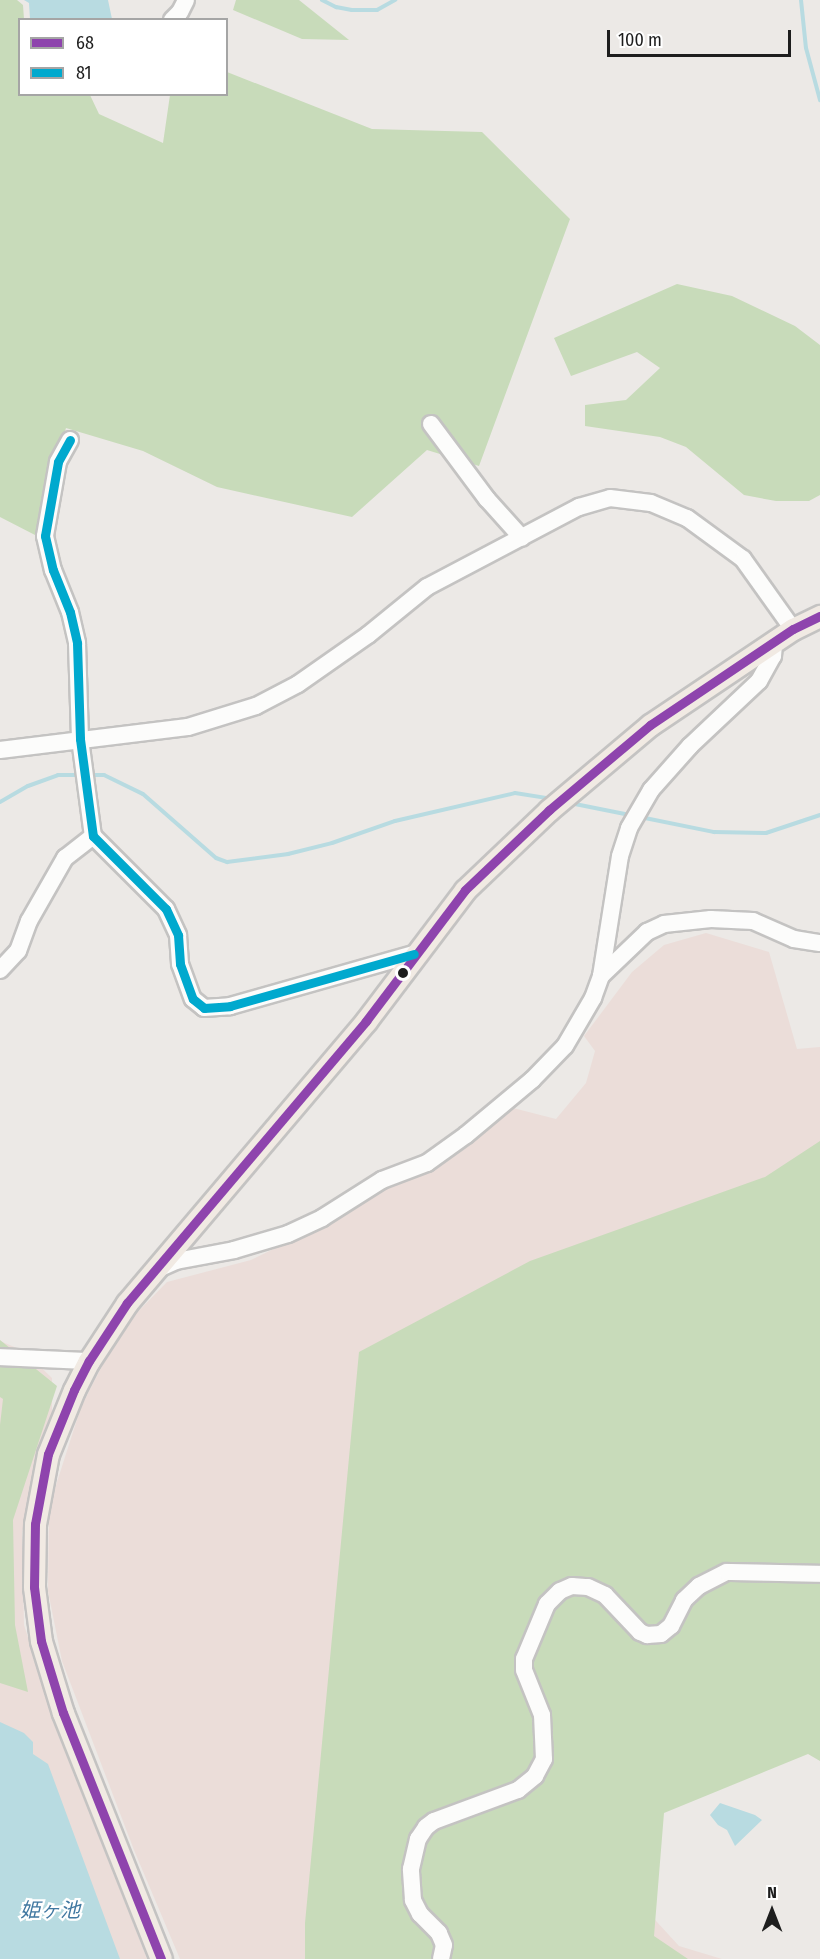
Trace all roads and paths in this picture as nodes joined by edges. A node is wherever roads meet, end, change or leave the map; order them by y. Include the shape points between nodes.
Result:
1 (186, 0) edge
2 (174, 18) edge
3 (431, 424) dead end
4 (70, 440) dead end
5 (522, 538) junction
6 (820, 616) edge
7 (794, 629) junction
8 (774, 644) junction
9 (80, 739) junction
10 (0, 750) edge
11 (93, 836) junction
12 (820, 943) edge
13 (414, 954) junction
14 (0, 970) edge
15 (601, 976) junction
16 (155, 1271) junction
17 (0, 1357) edge
18 (88, 1361) junction
19 (820, 1574) edge
20 (161, 1959) edge
21 (441, 1959) edge

1 - 2 street
3 - 5 street via 487,499
4 - 9 street via 58,462 45,536 77,643
5 - 7 street via 598,500 651,503 687,518 743,558
5 - 9 street via 422,590 368,635 281,695 224,718 188,727
6 - 7 main road
7 - 8 main road
8 - 13 main road via 650,725 549,810 465,890
8 - 15 street via 759,681 666,772 629,828 620,855
9 - 10 street
9 - 11 street
11 - 13 street via 166,909 178,935 186,986 204,1008 230,1006
11 - 14 street via 64,858 29,921 18,951
12 - 15 street via 794,939 753,921 711,919 664,924 647,932
13 - 16 main road via 366,1021
15 - 16 street via 565,1046 532,1080 427,1163 382,1180 322,1218 288,1234 176,1261
16 - 18 main road via 127,1303
17 - 18 street
18 - 20 main road via 48,1454 35,1524 34,1587 41,1641 63,1713
19 - 21 street via 727,1572 712,1578 684,1600 671,1626 661,1634 640,1632 605,1595 588,1587 572,1586 547,1604 524,1659 524,1670 542,1715 544,1759 535,1776 518,1790 434,1821 418,1839 411,1869 413,1900 420,1914 439,1933 444,1945

